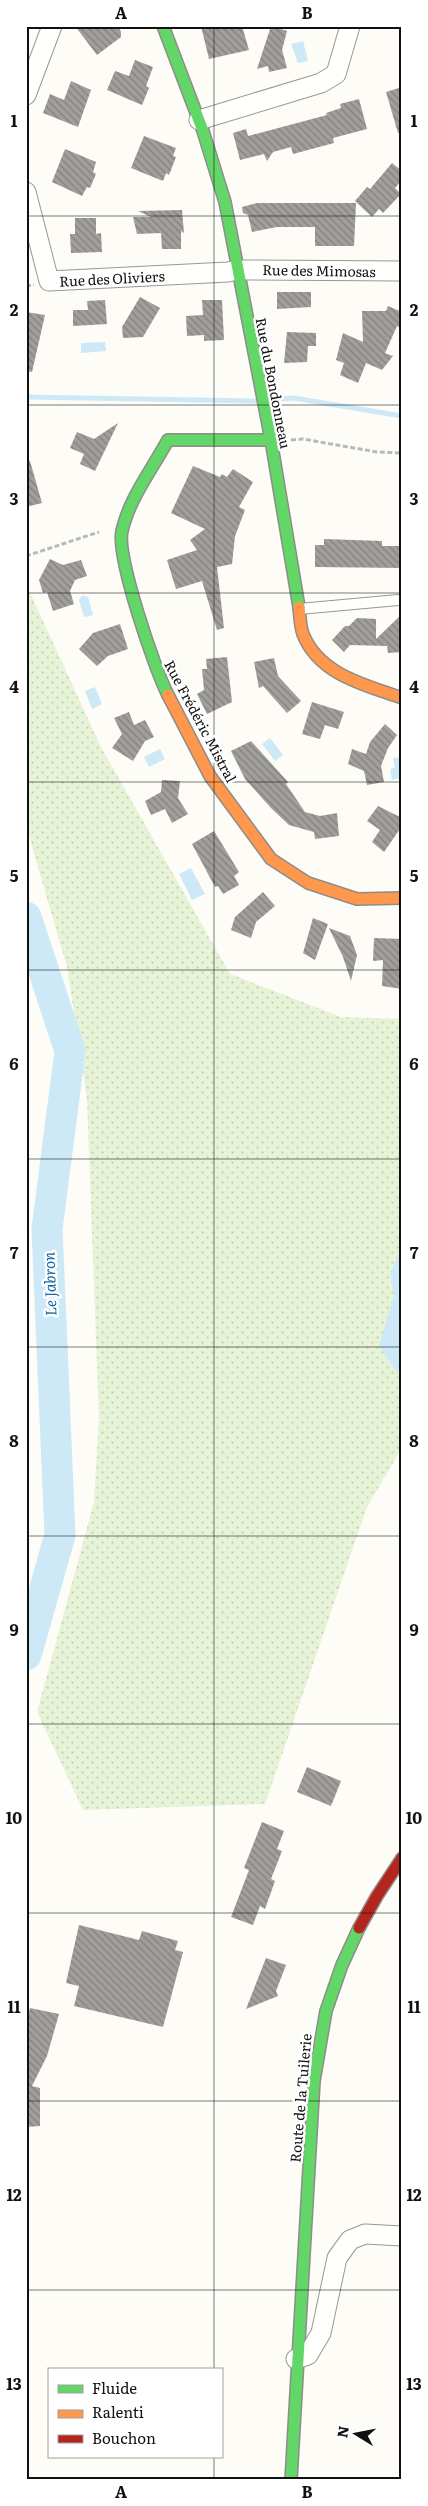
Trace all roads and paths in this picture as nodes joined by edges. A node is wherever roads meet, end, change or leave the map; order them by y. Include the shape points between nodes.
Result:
1 (52, 26) edge
2 (163, 26) edge
3 (350, 26) edge
4 (26, 95) edge
5 (199, 120) junction
6 (26, 192) edge
7 (237, 270) junction
8 (402, 271) edge
9 (271, 440) junction
10 (402, 452) edge
11 (121, 533) junction
12 (26, 556) edge
13 (398, 600) dead end
14 (298, 609) junction
15 (402, 698) edge
16 (402, 898) edge
17 (402, 1858) edge
18 (402, 2236) edge
19 (296, 2359) junction
20 (291, 2480) edge

1 - 4 street
2 - 5 street, Rue du Bondonneau
3 - 5 street via 336,74 321,84
5 - 7 street, Rue du Bondonneau via 225,202
6 - 7 street, Rue des Oliviers via 49,281
7 - 8 street, Rue des Mimosas
7 - 9 street, Rue du Bondonneau
9 - 10 path via 303,439 377,452
9 - 11 street, Rue Frédéric Mistral via 168,440 131,506
9 - 14 street, Rue du Bondonneau
11 - 12 path via 103,531
11 - 16 street, Rue Frédéric Mistral via 123,560 157,674 210,776 271,859 308,883 356,899
13 - 14 lane
14 - 15 street, Rue du Bondonneau via 303,634 339,675
17 - 19 street, Route de la Tuilerie via 362,1923 338,1976 321,2030 313,2084
18 - 19 street via 365,2234 350,2240 337,2258 321,2333 308,2355
19 - 20 street, Route de la Tuilerie

